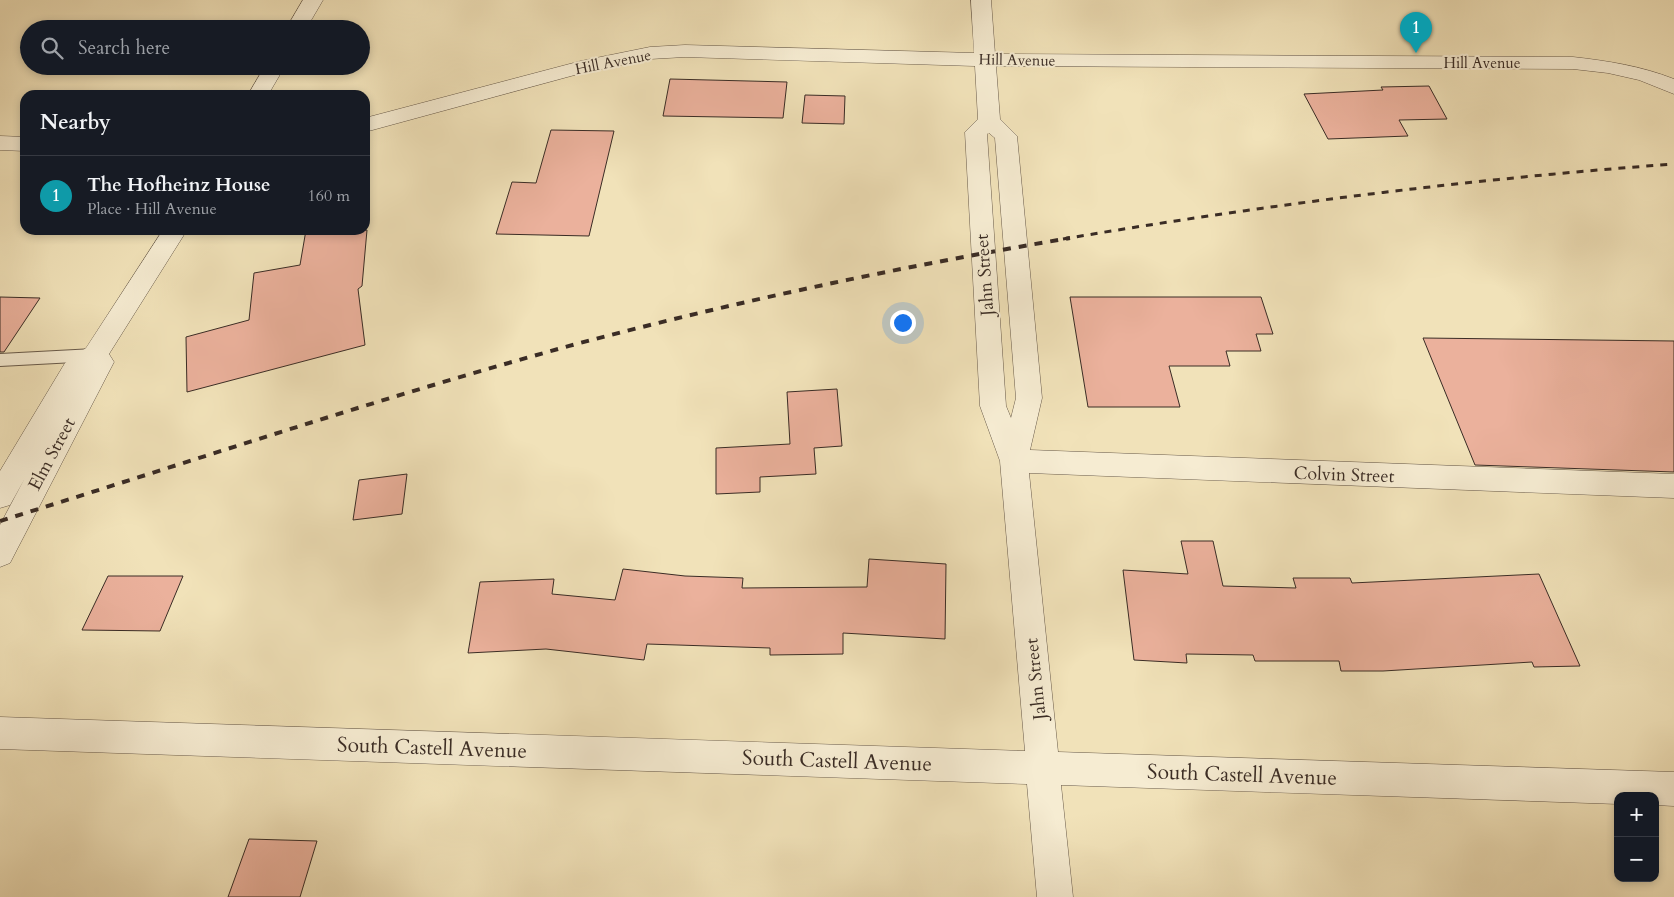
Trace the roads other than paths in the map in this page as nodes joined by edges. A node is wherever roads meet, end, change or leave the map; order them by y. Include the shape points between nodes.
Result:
1 (313, 0) edge
2 (981, 0) edge
3 (301, 20) edge
4 (986, 60) junction
5 (270, 75) edge
6 (1674, 87) edge
7 (261, 90) edge
8 (989, 120) junction
9 (370, 124) edge
10 (0, 143) edge
11 (20, 144) edge
12 (172, 235) edge
13 (95, 355) junction
14 (0, 360) edge
15 (1014, 461) junction
16 (1674, 486) edge
17 (0, 496) edge
18 (0, 554) edge
19 (0, 733) edge
20 (1044, 768) junction
21 (1674, 789) edge
22 (1055, 897) edge

1 - 3 street
2 - 4 street
4 - 6 street, Hill Avenue via 1573,63 1645,75
4 - 8 street
4 - 9 street, Hill Avenue via 685,51 650,53 581,67
5 - 7 street
8 - 15 street, Jahn Street via 976,132 993,406
8 - 15 street, Jahn Street via 1006,136 1029,398
10 - 11 street
12 - 13 street, Elm Street
13 - 14 lane
13 - 17 street, Elm Street via 74,370
13 - 18 street, Elm Street via 101,362
15 - 16 street, Colvin Street
15 - 20 street, Jahn Street
19 - 20 street, South Castell Avenue
20 - 21 street, South Castell Avenue
20 - 22 street, Jahn Street

